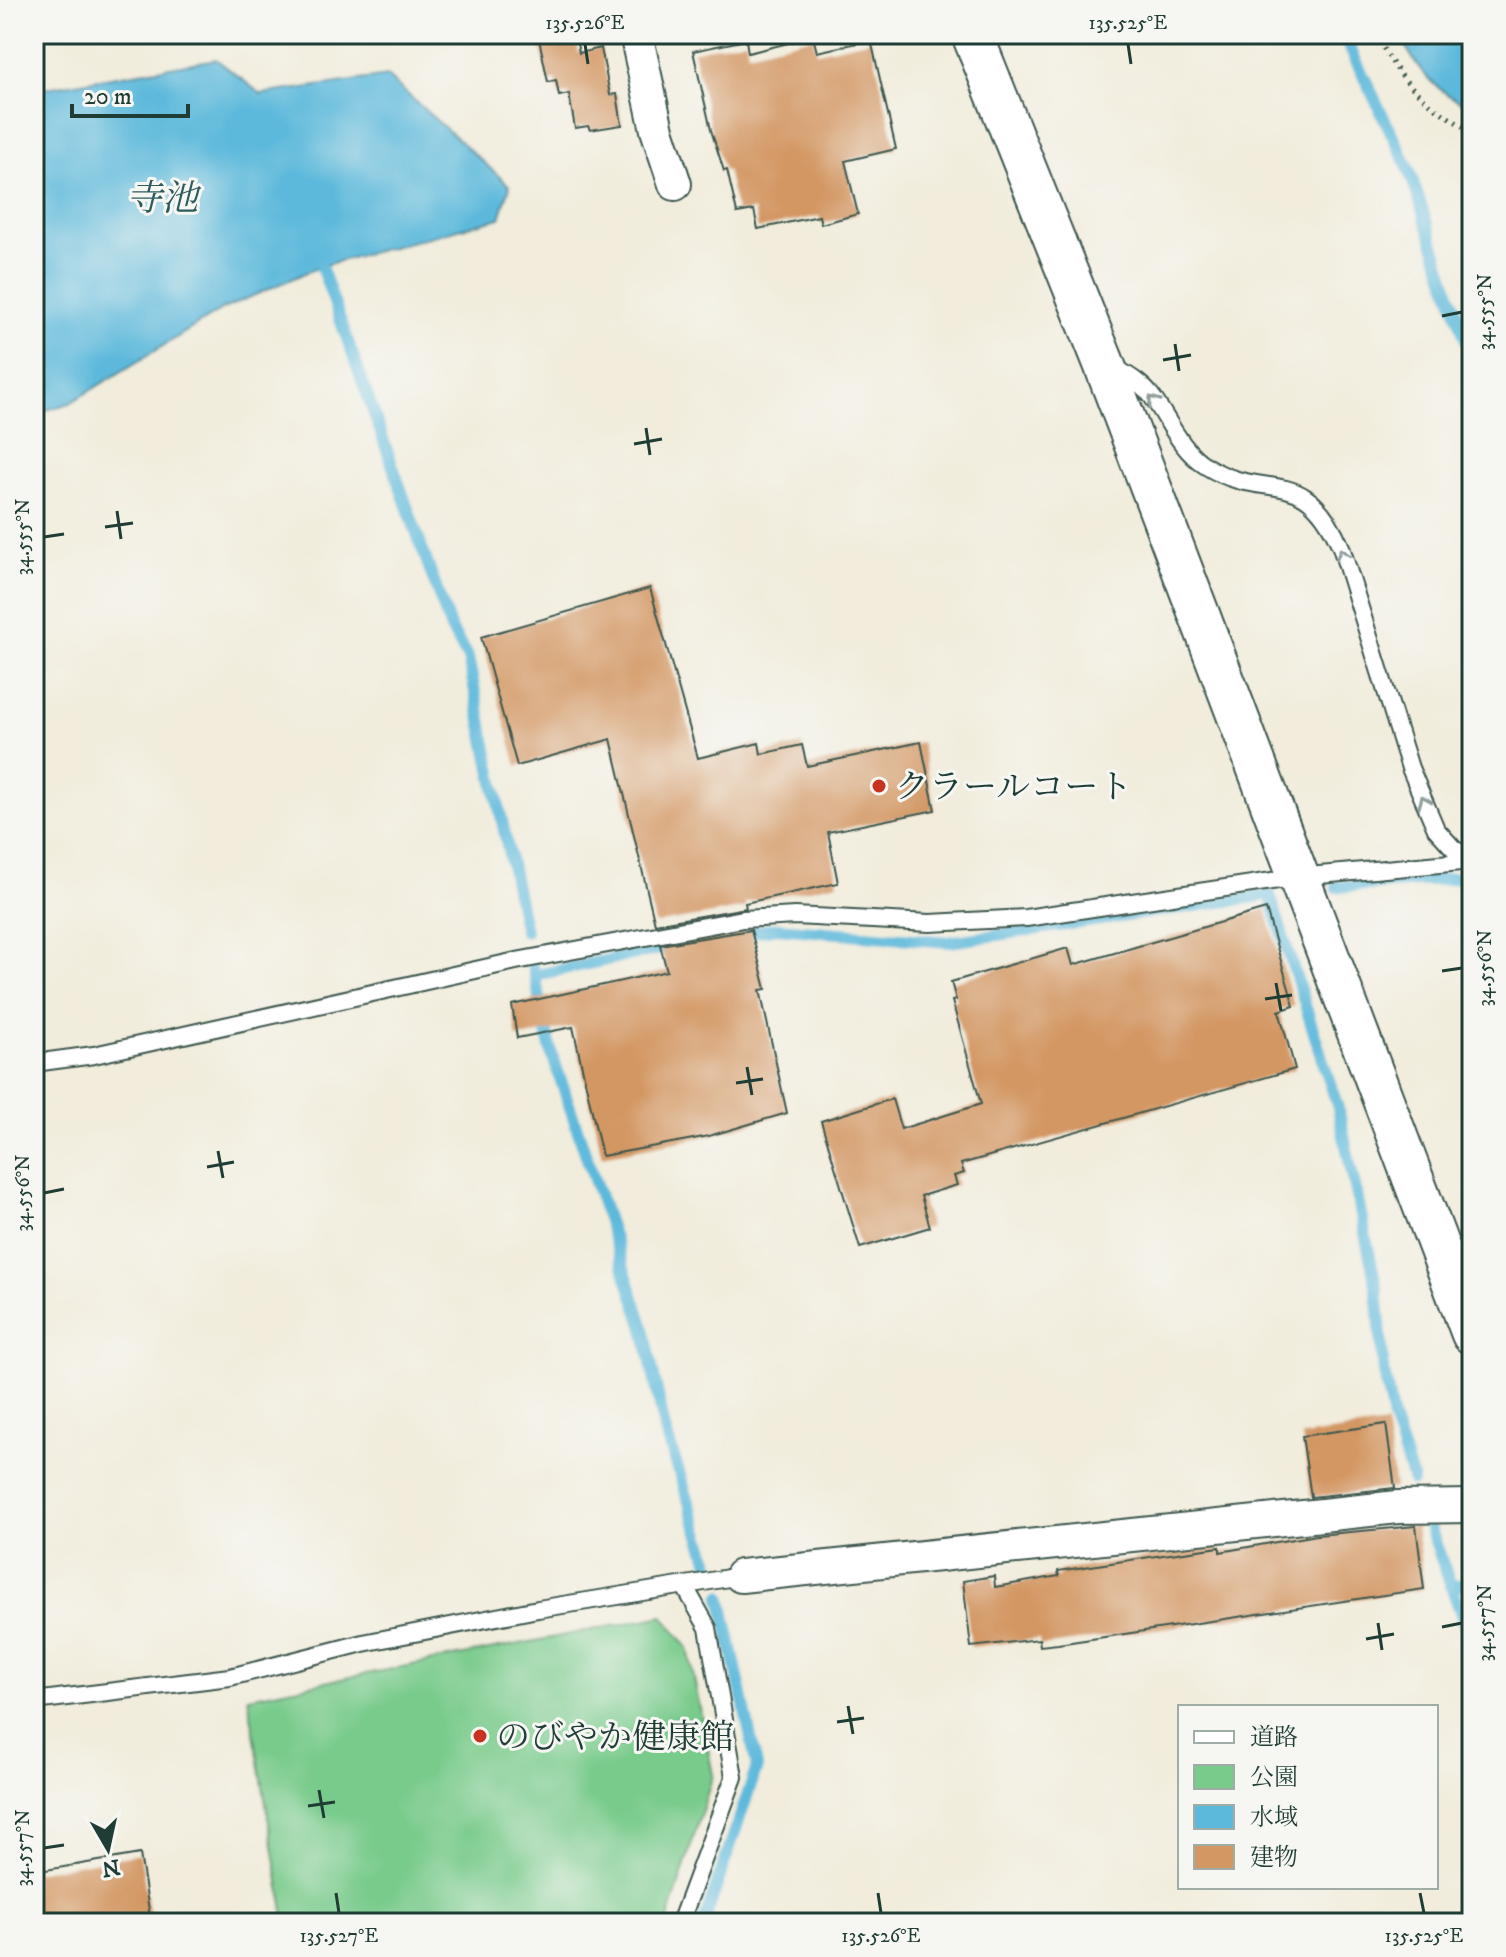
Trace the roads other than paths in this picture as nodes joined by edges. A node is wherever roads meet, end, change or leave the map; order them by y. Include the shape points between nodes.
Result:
1 (972, 34) edge
2 (643, 35) edge
3 (675, 184) dead end
4 (1103, 361) junction
5 (1472, 860) edge
6 (1298, 877) junction
7 (34, 1063) edge
8 (1472, 1334) edge
9 (1472, 1506) edge
10 (741, 1576) joint
11 (685, 1587) junction
12 (34, 1701) edge
13 (680, 1923) edge

1 - 4 street
2 - 3 street via 657,130
5 -> 4 lane via 1436,829 1410,768 1328,517 1309,497 1204,465 1178,441 1151,396
4 - 6 street
5 - 6 lane
6 - 7 lane via 1026,918 930,923 822,916 743,919 516,961 94,1055
6 - 8 street
9 - 10 street via 1398,1507
10 - 11 lane
11 - 12 lane via 363,1643 230,1677
11 - 13 lane via 708,1628 734,1777

